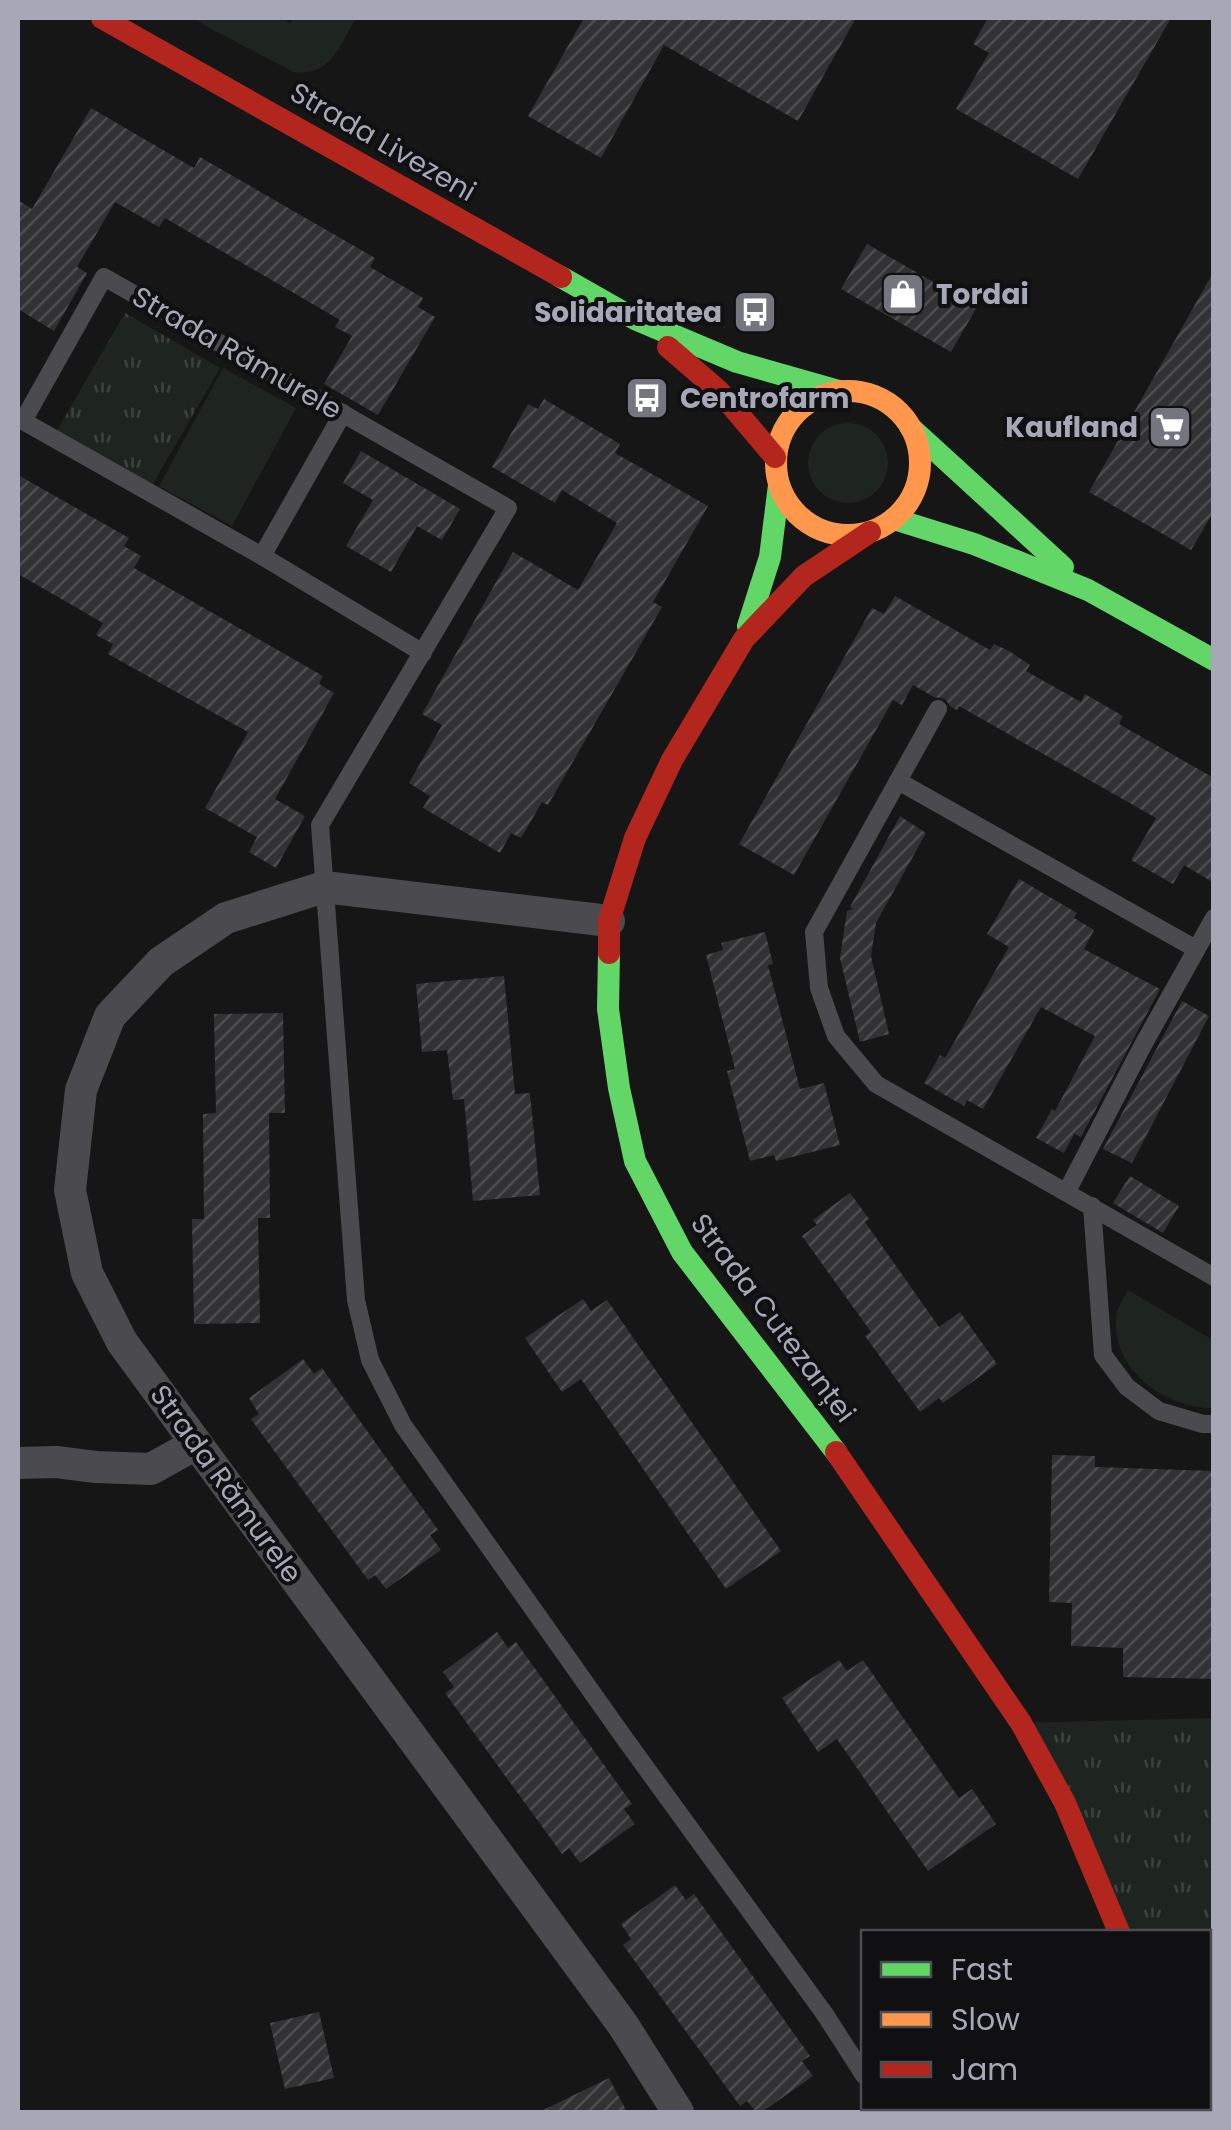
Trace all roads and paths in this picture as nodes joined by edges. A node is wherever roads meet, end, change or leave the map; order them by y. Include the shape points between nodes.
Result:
1 (102, 18) edge
2 (635, 319) junction
3 (840, 391) junction
4 (343, 412) junction
5 (910, 428) junction
6 (776, 457) junction
7 (779, 485) junction
8 (894, 519) junction
9 (870, 532) junction
10 (262, 556) junction
11 (1088, 590) junction
12 (744, 639) junction
13 (423, 653) junction
14 (1214, 660) edge
15 (938, 709) dead end
16 (898, 782) junction
17 (324, 887) junction
18 (1214, 918) edge
19 (609, 921) junction
20 (1196, 949) junction
21 (1067, 1191) junction
22 (1092, 1206) junction
23 (1214, 1276) edge
24 (1214, 1424) edge
25 (196, 1444) junction
26 (18, 1463) edge
27 (1118, 1930) edge
28 (861, 2070) edge
29 (678, 2112) edge

1 - 2 main road, Strada Livezeni
2 - 3 main road, Strada Livezeni via 736,362
2 - 6 main road, Strada Livezeni via 719,391
3 - 5 main road via 868,394 893,407
3 - 6 main road via 796,412
4 - 10 lane
4 - 10 lane, Strada Rămurele via 104,277 23,421
4 - 13 lane, Strada Rămurele via 508,508
5 - 8 main road via 920,455 918,479
5 - 11 main road
6 - 7 main road
7 - 9 main road via 792,510 814,528 842,536
7 - 12 main road, Strada Cutezanței via 770,557
8 - 9 main road
8 - 11 main road
9 - 12 main road, Strada Cutezanței via 804,576
10 - 13 lane, Strada Rămurele
11 - 14 main road
12 - 19 main road, Strada Cutezanței via 672,760 635,838
13 - 17 lane, Strada Rămurele via 320,825
15 - 16 lane
16 - 20 lane
16 - 21 lane via 814,932 819,988 836,1036 876,1084
17 - 19 street, Strada Rămurele
17 - 25 street, Strada Rămurele via 226,918 161,962 110,1016 82,1090 70,1190 87,1273 122,1342
17 - 28 lane, Strada Rămurele via 356,1300 370,1360 403,1424
18 - 20 lane
19 - 27 main road, Strada Cutezanței via 608,1009 619,1088 636,1161 662,1218 840,1457 1021,1723 1065,1803
20 - 21 lane
21 - 22 lane
22 - 23 lane
22 - 24 lane via 1103,1355 1127,1387 1159,1411
25 - 26 street via 152,1469
25 - 29 street, Strada Rămurele via 623,2025

